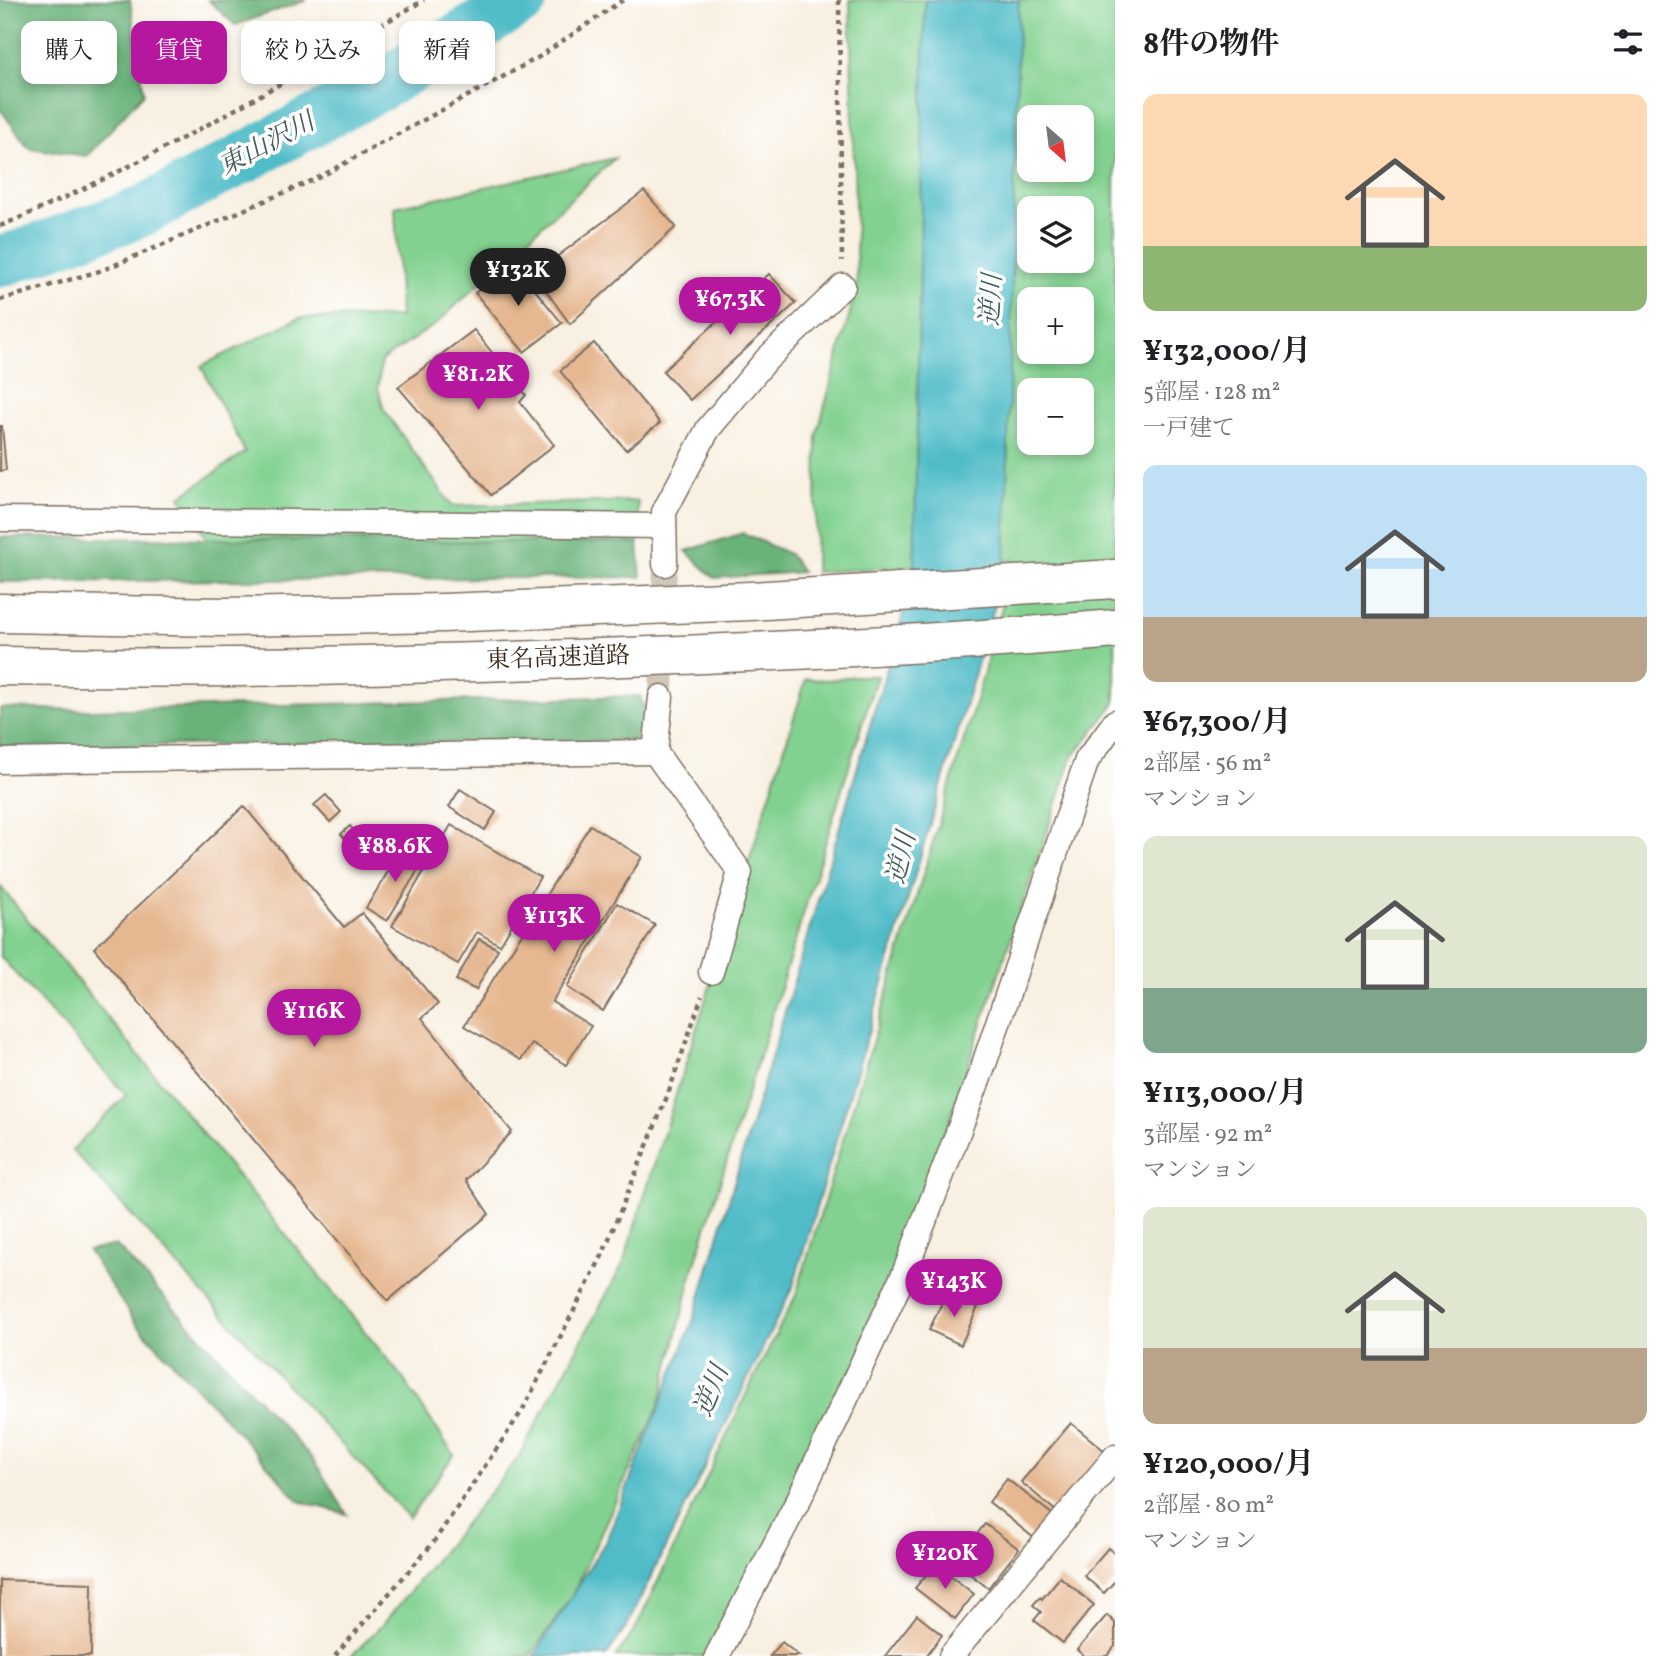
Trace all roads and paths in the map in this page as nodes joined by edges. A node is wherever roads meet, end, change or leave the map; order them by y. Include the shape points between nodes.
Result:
1 (424, 0) edge
2 (623, 0) edge
3 (839, 0) edge
4 (0, 226) edge
5 (843, 286) joint
6 (0, 300) edge
7 (0, 519) edge
8 (664, 526) junction
9 (665, 564) tunnel mouth
10 (1115, 579) edge
11 (0, 613) edge
12 (1115, 629) edge
13 (0, 666) edge
14 (661, 697) tunnel mouth
15 (1115, 722) edge
16 (654, 752) junction
17 (0, 761) edge
18 (711, 972) joint
19 (1115, 1457) edge
20 (335, 1656) edge
21 (717, 1656) edge
22 (951, 1656) edge

1 - 4 path via 199,131
2 - 6 path via 538,57 316,178 103,270
3 - 5 path
5 - 8 street via 767,359 708,429 664,512
7 - 8 street
8 - 9 street
10 - 11 highway, 東名高速道路 via 750,601 443,613 239,617
12 - 13 highway, 東名高速道路 via 746,653 444,664
14 - 16 street
15 - 21 street via 1087,760 983,1067 904,1274 800,1497
16 - 17 street
16 - 18 street via 740,872
18 - 20 path via 668,1094 602,1256 523,1411 433,1543
19 - 22 street

